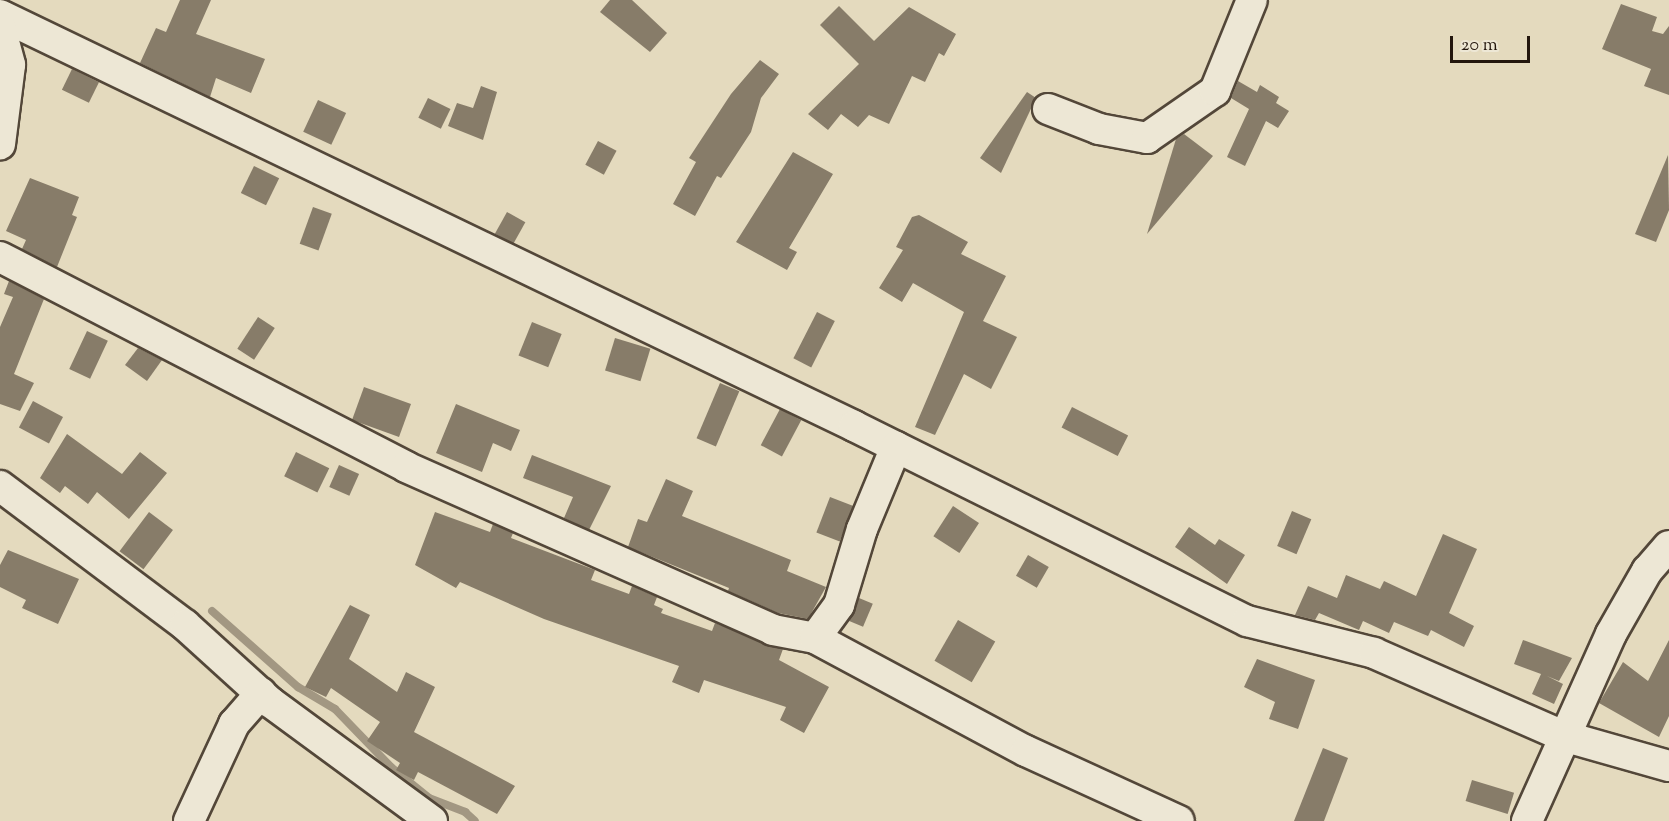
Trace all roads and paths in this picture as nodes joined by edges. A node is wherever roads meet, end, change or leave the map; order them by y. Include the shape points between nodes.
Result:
1 (1252, 0) edge
2 (0, 15) edge
3 (0, 27) edge
4 (1048, 109) dead end
5 (0, 144) edge
6 (0, 257) edge
7 (896, 447) junction
8 (0, 486) edge
9 (1669, 546) edge
10 (815, 638) junction
11 (261, 693) junction
12 (1563, 736) junction
13 (1669, 766) edge
14 (189, 821) edge
15 (432, 821) edge
16 (1179, 821) edge
17 (1527, 821) edge

1 - 4 street via 1215,91 1148,138 1100,129
2 - 7 street
3 - 5 street via 10,65
6 - 10 street via 406,467 773,630
7 - 10 street via 862,529 839,605
7 - 12 street via 1247,621 1374,653
8 - 11 street via 185,625
9 - 12 street via 1647,571 1611,634
10 - 16 street via 1026,751
11 - 14 street via 234,724
11 - 15 street
12 - 13 street
12 - 17 street

